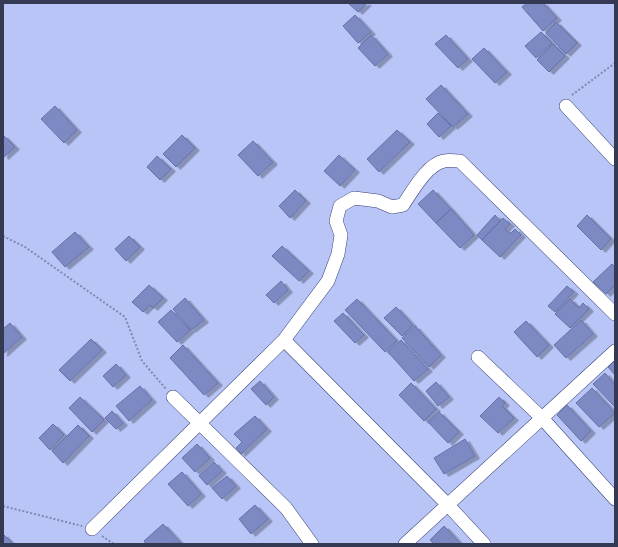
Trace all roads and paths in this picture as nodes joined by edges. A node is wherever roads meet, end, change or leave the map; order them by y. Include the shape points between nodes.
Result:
1 (615, 63) edge
2 (566, 106) joint
3 (615, 159) edge
4 (3, 236) edge
5 (615, 314) edge
6 (284, 340) junction
7 (615, 351) edge
8 (478, 357) dead end
9 (173, 397) joint
10 (542, 418) junction
11 (199, 423) junction
12 (615, 499) edge
13 (448, 505) junction
14 (3, 506) edge
15 (92, 529) junction
16 (114, 544) edge
17 (312, 544) edge
18 (405, 544) edge
19 (484, 544) edge

1 - 2 path via 568,98
2 - 3 street
4 - 9 path via 25,247 125,317 142,361
5 - 6 street via 460,161 442,161 416,184 403,205 392,207 378,201 354,198 340,206 336,221 341,235 338,254 328,281
6 - 11 street
6 - 13 street
7 - 10 street
8 - 10 street
9 - 11 street
10 - 12 street
10 - 13 street
11 - 15 street
11 - 17 street via 286,508
13 - 18 street
13 - 19 street
14 - 15 path
15 - 16 path

